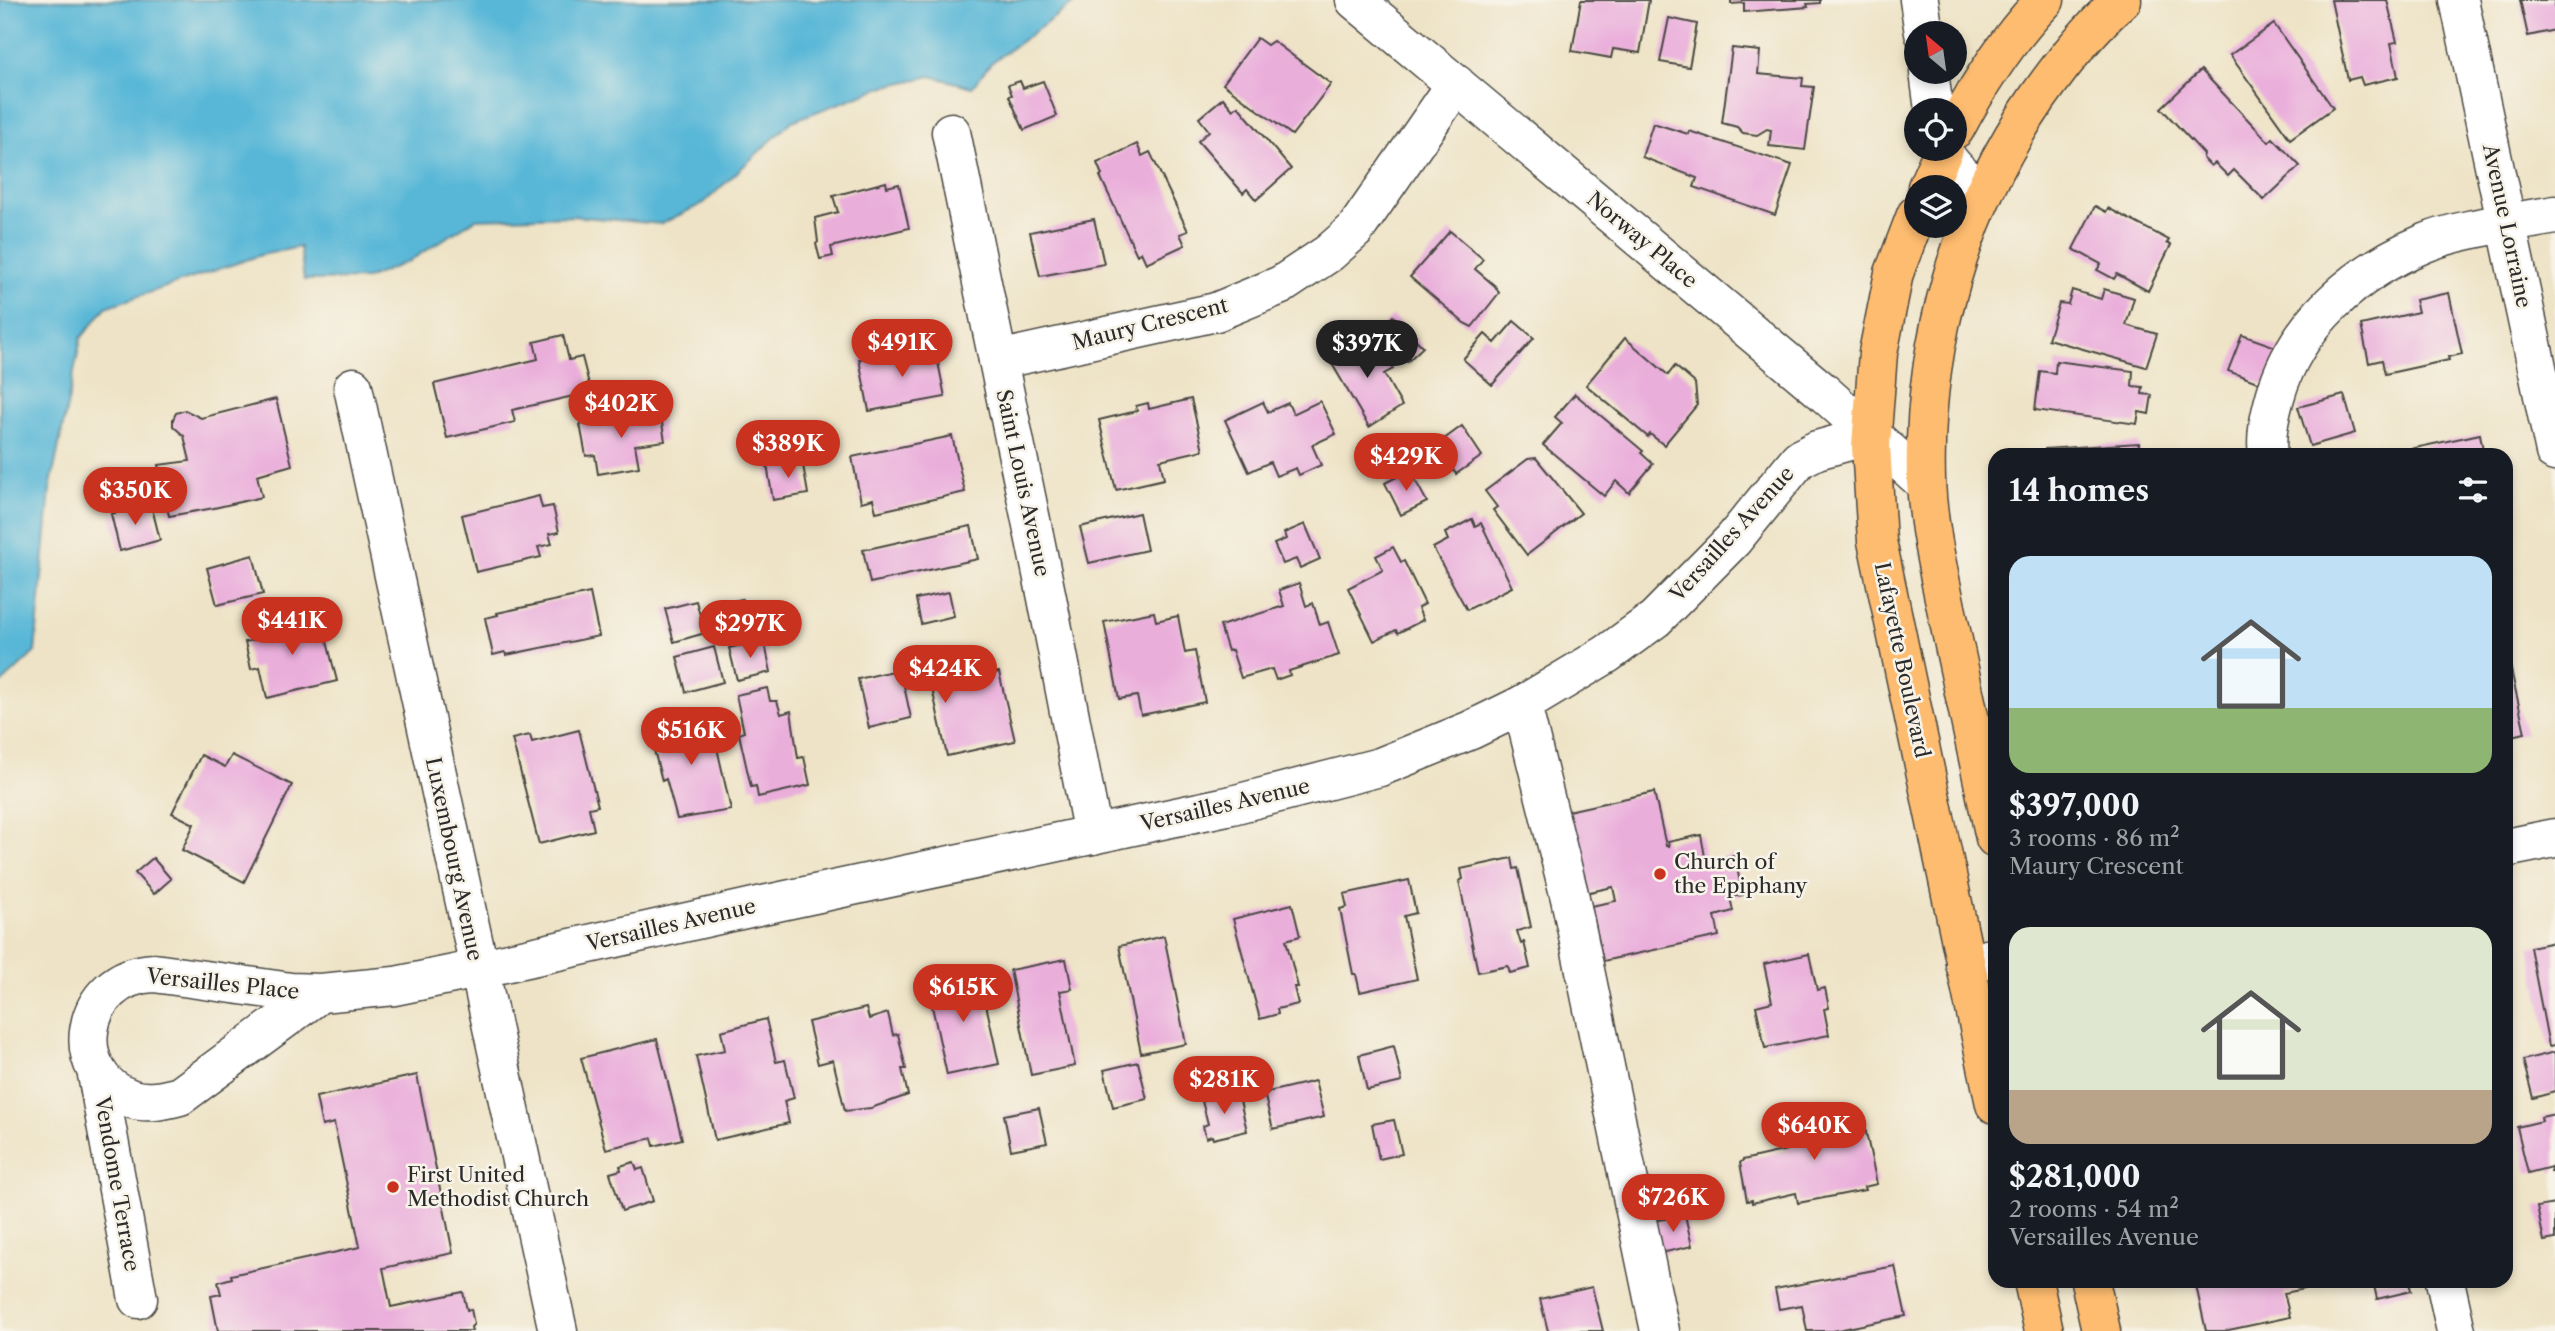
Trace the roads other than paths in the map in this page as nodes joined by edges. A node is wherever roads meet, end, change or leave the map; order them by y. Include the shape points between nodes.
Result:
1 (1355, 0) edge
2 (1919, 0) edge
3 (2045, 0) edge
4 (2122, 0) edge
5 (2459, 0) edge
6 (1922, 21) edge
7 (1456, 84) junction
8 (1967, 105) edge
9 (951, 132) dead end
10 (1949, 161) edge
11 (1983, 190) junction
12 (2555, 215) edge
13 (2507, 225) junction
14 (1907, 238) edge
15 (998, 360) junction
16 (353, 387) dead end
17 (1871, 435) junction
18 (2268, 448) edge
19 (2555, 452) edge
20 (1926, 484) junction
21 (1522, 705) junction
22 (1988, 805) edge
23 (1093, 835) junction
24 (2555, 838) edge
25 (2513, 847) edge
26 (1980, 961) edge
27 (478, 969) junction
28 (320, 993) junction
29 (1988, 1037) edge
30 (96, 1069) junction
31 (2035, 1288) edge
32 (2092, 1288) edge
33 (2447, 1288) edge
34 (138, 1299) dead end
35 (558, 1331) edge
36 (1660, 1331) edge
37 (2044, 1331) edge
38 (2101, 1331) edge
39 (2456, 1331) edge

1 - 7 street, Norway Place
2 - 6 street
3 - 8 main road via 2024,22
4 - 11 main road via 2058,68 2014,131
5 - 13 street, Avenue Lorraine
7 - 15 street, Maury Crescent via 1355,230 1281,285 1216,312
7 - 17 street, Norway Place
9 - 15 street, Saint Louis Avenue
10 - 11 street
11 - 20 main road via 1955,260 1936,339 1926,419
12 - 13 street
13 - 18 street via 2427,242 2381,264 2341,294 2303,337 2281,374 2270,416
13 - 19 street, Avenue Lorraine
14 - 17 main road, Lafayette Boulevard via 1894,274 1878,352
15 - 23 street, Saint Louis Avenue
16 - 27 street, Luxembourg Avenue
17 - 20 street, Norway Place
17 - 21 street, Versailles Avenue via 1799,459 1733,540 1655,619
17 - 26 main road, Lafayette Boulevard via 1877,541
20 - 22 main road via 1933,548
21 - 23 street, Versailles Avenue via 1380,767
21 - 36 street via 1570,898
23 - 27 street, Versailles Avenue
24 - 25 street
26 - 29 main road, Lafayette Boulevard
27 - 28 street, Versailles Place via 394,986
27 - 35 street, Luxembourg Avenue
28 - 30 street, Versailles Place via 180,1096 133,1099 111,1087
28 - 30 street, Versailles Place via 139,974 117,982 99,1000 89,1022 89,1046
30 - 34 street, Vendome Terrace
31 - 37 main road
32 - 38 main road
33 - 39 street

